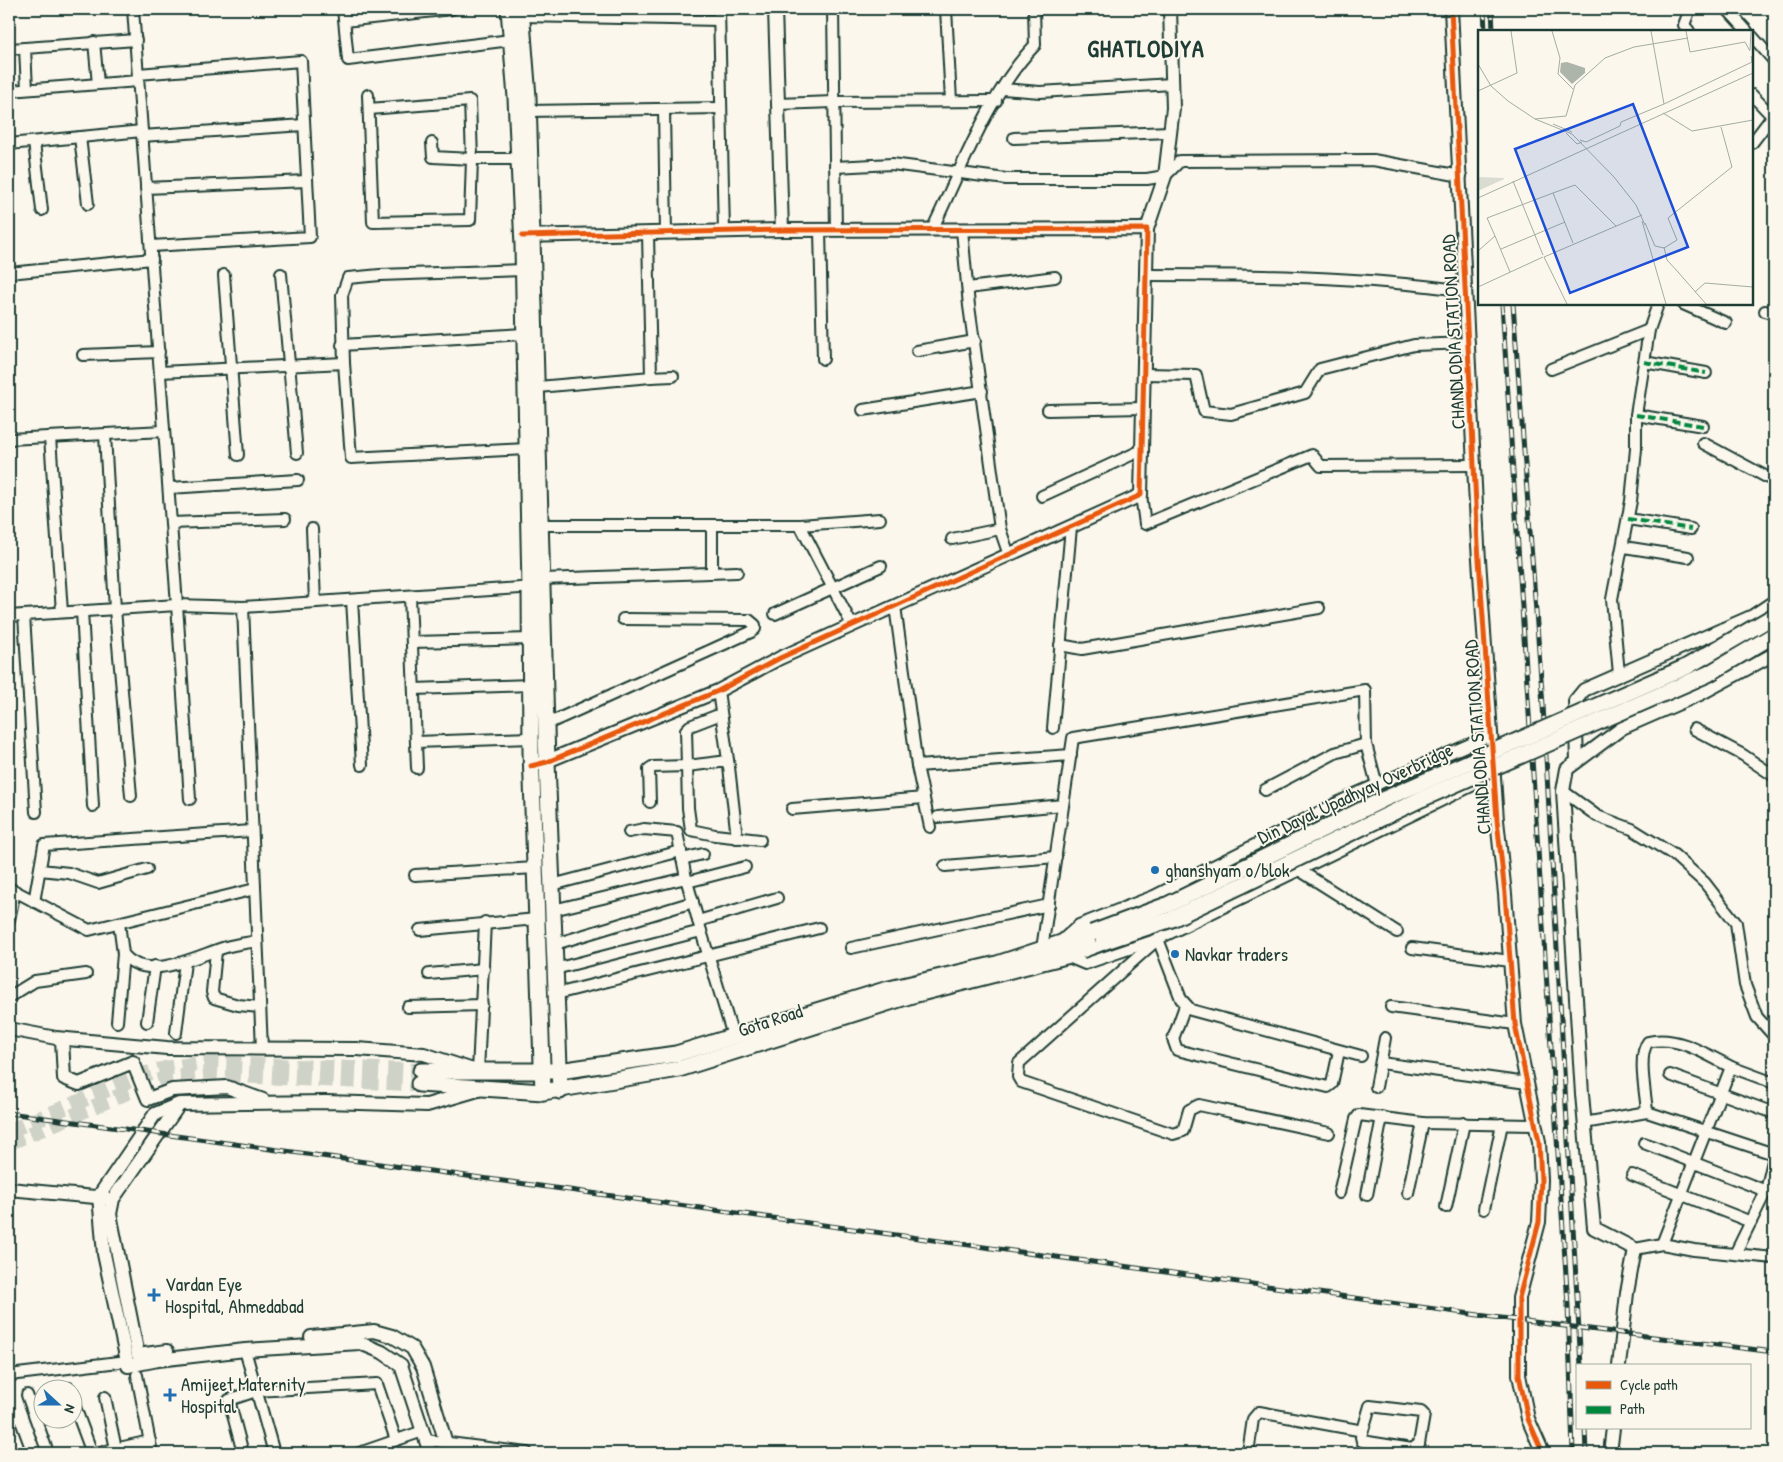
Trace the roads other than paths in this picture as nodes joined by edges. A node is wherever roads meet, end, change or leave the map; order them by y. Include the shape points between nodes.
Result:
1 (133, 9) edge
2 (344, 9) edge
3 (452, 9) edge
4 (719, 9) edge
5 (775, 9) edge
6 (833, 9) edge
7 (946, 9) edge
8 (1034, 9) edge
9 (1170, 9) edge
10 (1451, 9) edge
11 (1690, 9) edge
12 (1727, 9) edge
13 (517, 11) edge
14 (719, 20) junction
15 (345, 21) junction
16 (1688, 30) edge
17 (1747, 30) edge
18 (1753, 37) edge
19 (136, 40) junction
20 (511, 40) junction
21 (94, 42) junction
22 (25, 48) junction
23 (9, 49) edge
24 (1774, 62) edge
25 (138, 77) junction
26 (98, 84) junction
27 (1172, 84) junction
28 (1003, 89) junction
29 (28, 90) junction
30 (9, 91) edge
31 (368, 94) dead end
32 (1753, 96) edge
33 (952, 101) junction
34 (996, 101) junction
35 (834, 102) junction
36 (778, 104) junction
37 (721, 108) junction
38 (369, 109) junction
39 (664, 109) junction
40 (528, 111) junction
41 (1773, 115) edge
42 (304, 126) junction
43 (1170, 132) junction
44 (142, 133) junction
45 (80, 137) junction
46 (1014, 138) dead end
47 (34, 142) junction
48 (1753, 142) edge
49 (432, 143) dead end
50 (9, 144) edge
51 (472, 159) junction
52 (519, 159) junction
53 (835, 167) junction
54 (960, 173) junction
55 (1165, 176) junction
56 (1461, 176) junction
57 (307, 181) junction
58 (146, 188) junction
59 (88, 204) dead end
60 (42, 210) dead end
61 (782, 230) junction
62 (820, 230) junction
63 (836, 230) junction
64 (932, 230) junction
65 (962, 230) junction
66 (1146, 230) junction
67 (724, 232) junction
68 (666, 233) junction
69 (648, 234) junction
70 (528, 236) junction
71 (151, 246) junction
72 (152, 259) junction
73 (523, 270) junction
74 (9, 273) edge
75 (281, 274) dead end
76 (224, 275) dead end
77 (1146, 275) junction
78 (1054, 277) dead end
79 (968, 288) junction
80 (1466, 290) junction
81 (1658, 305) edge
82 (1685, 305) edge
83 (1726, 323) dead end
84 (1648, 330) junction
85 (524, 334) junction
86 (975, 341) junction
87 (1469, 343) junction
88 (342, 345) junction
89 (918, 351) dead end
90 (159, 352) junction
91 (83, 355) dead end
92 (823, 359) dead end
93 (1644, 362) junction
94 (344, 363) junction
95 (289, 366) junction
96 (232, 369) junction
97 (1551, 369) dead end
98 (160, 372) junction
99 (1706, 373) dead end
100 (1144, 374) junction
101 (673, 376) dead end
102 (651, 377) junction
103 (538, 387) junction
104 (982, 390) junction
105 (1143, 408) junction
106 (863, 410) dead end
107 (1048, 410) dead end
108 (1636, 415) junction
109 (1703, 426) dead end
110 (164, 431) junction
111 (105, 435) junction
112 (50, 437) junction
113 (9, 439) edge
114 (1703, 443) dead end
115 (527, 449) junction
116 (1142, 450) junction
117 (296, 453) dead end
118 (238, 455) dead end
119 (1474, 464) junction
120 (298, 480) dead end
121 (1774, 482) edge
122 (169, 488) junction
123 (1042, 496) dead end
124 (1142, 496) junction
125 (285, 519) dead end
126 (880, 519) dead end
127 (1628, 519) junction
128 (171, 523) junction
129 (541, 525) junction
130 (712, 525) junction
131 (800, 525) junction
132 (1070, 527) junction
133 (312, 529) dead end
134 (1000, 529) junction
135 (1691, 529) dead end
136 (952, 539) dead end
137 (1624, 547) junction
138 (1009, 555) junction
139 (1688, 557) dead end
140 (881, 566) dead end
141 (712, 572) junction
142 (738, 572) dead end
143 (539, 584) junction
144 (832, 588) junction
145 (410, 596) junction
146 (352, 600) junction
147 (315, 602) junction
148 (1774, 602) edge
149 (177, 605) junction
150 (895, 606) junction
151 (243, 607) junction
152 (1319, 608) dead end
153 (115, 609) junction
154 (82, 611) junction
155 (62, 612) junction
156 (775, 614) dead end
157 (24, 615) junction
158 (9, 616) edge
159 (1774, 616) edge
160 (623, 618) dead end
161 (852, 625) junction
162 (1774, 635) edge
163 (530, 639) junction
164 (412, 642) junction
165 (1060, 645) junction
166 (1774, 654) edge
167 (1619, 674) junction
168 (531, 685) junction
169 (414, 689) junction
170 (718, 691) junction
171 (721, 714) junction
172 (547, 724) junction
173 (1053, 728) dead end
174 (1694, 729) dead end
175 (1491, 735) junction
176 (531, 738) junction
177 (416, 742) junction
178 (1366, 744) junction
179 (1071, 755) junction
180 (728, 761) junction
181 (1577, 761) junction
182 (548, 762) junction
183 (362, 765) dead end
184 (531, 766) junction
185 (687, 766) junction
186 (918, 766) junction
187 (417, 768) dead end
188 (1494, 775) junction
189 (1774, 776) edge
190 (1376, 785) junction
191 (1265, 790) dead end
192 (1563, 791) junction
193 (132, 796) dead end
194 (924, 798) junction
195 (190, 799) dead end
196 (650, 802) dead end
197 (1064, 805) junction
198 (93, 806) dead end
199 (792, 809) dead end
200 (36, 812) dead end
201 (938, 817) dead end
202 (930, 827) dead end
203 (1282, 830) junction
204 (252, 831) junction
205 (628, 832) dead end
206 (736, 838) junction
207 (760, 840) dead end
208 (703, 854) dead end
209 (681, 855) junction
210 (1056, 857) junction
211 (945, 866) dead end
212 (535, 868) junction
213 (745, 868) dead end
214 (147, 869) dead end
215 (40, 870) junction
216 (1299, 870) junction
217 (414, 875) dead end
218 (686, 880) junction
219 (552, 885) junction
220 (255, 889) junction
221 (12, 890) edge
222 (777, 898) dead end
223 (34, 902) junction
224 (693, 902) junction
225 (1049, 905) junction
226 (553, 910) junction
227 (536, 919) junction
228 (9, 920) edge
229 (119, 922) junction
230 (484, 922) junction
231 (700, 926) junction
232 (819, 928) dead end
233 (420, 930) dead end
234 (1397, 932) dead end
235 (1098, 938) junction
236 (1158, 938) junction
237 (257, 941) junction
238 (555, 944) junction
239 (851, 948) dead end
240 (1412, 948) dead end
241 (1042, 949) junction
242 (1062, 950) junction
243 (216, 952) junction
244 (123, 954) junction
245 (709, 955) junction
246 (1510, 961) junction
247 (185, 962) junction
248 (155, 966) junction
249 (555, 968) junction
250 (484, 969) junction
251 (86, 974) dead end
252 (429, 974) dead end
253 (556, 994) junction
254 (9, 997) edge
255 (482, 1005) junction
256 (1185, 1006) junction
257 (260, 1007) junction
258 (408, 1007) dead end
259 (1391, 1007) dead end
260 (117, 1022) dead end
261 (147, 1022) dead end
262 (1515, 1024) junction
263 (9, 1029) edge
264 (176, 1033) dead end
265 (733, 1036) junction
266 (1774, 1036) edge
267 (1385, 1038) dead end
268 (62, 1039) junction
269 (262, 1048) junction
270 (1339, 1051) junction
271 (1361, 1056) dead end
272 (1381, 1064) junction
273 (1731, 1067) junction
274 (559, 1070) junction
275 (541, 1071) junction
276 (478, 1072) junction
277 (1670, 1075) dead end
278 (1527, 1083) junction
279 (1774, 1083) edge
280 (1376, 1087) dead end
281 (480, 1089) junction
282 (560, 1091) junction
283 (543, 1092) junction
284 (1721, 1093) junction
285 (271, 1103) junction
286 (179, 1104) junction
287 (1647, 1112) junction
288 (1774, 1113) edge
289 (1382, 1117) junction
290 (1422, 1123) junction
291 (1464, 1123) junction
292 (1584, 1123) junction
293 (1502, 1124) junction
294 (1535, 1125) junction
295 (1706, 1131) junction
296 (1329, 1133) dead end
297 (1644, 1143) dead end
298 (1774, 1155) edge
299 (1694, 1161) junction
300 (1632, 1175) dead end
301 (9, 1189) edge
302 (1766, 1190) junction
303 (1408, 1193) dead end
304 (1339, 1194) dead end
305 (1367, 1195) dead end
306 (1681, 1195) junction
307 (99, 1196) junction
308 (113, 1199) junction
309 (1446, 1207) dead end
310 (1484, 1209) dead end
311 (1750, 1222) junction
312 (1662, 1244) junction
313 (1635, 1249) junction
314 (1735, 1254) junction
315 (1774, 1258) edge
316 (244, 1350) junction
317 (131, 1363) junction
318 (1619, 1364) edge
319 (9, 1376) edge
320 (256, 1391) junction
321 (27, 1395) dead end
322 (105, 1397) dead end
323 (9, 1423) edge
324 (82, 1426) edge
325 (1358, 1430) dead end
326 (1613, 1430) edge
327 (424, 1435) junction
328 (396, 1440) junction
329 (150, 1442) junction
330 (447, 1448) edge
331 (1367, 1448) edge
332 (116, 1449) junction
333 (20, 1453) edge
334 (48, 1453) edge
335 (92, 1453) edge
336 (97, 1453) edge
337 (152, 1453) edge
338 (243, 1453) edge
339 (274, 1453) edge
340 (359, 1453) edge
341 (430, 1453) edge
342 (527, 1453) edge
343 (1248, 1453) edge
344 (1543, 1453) edge
345 (1610, 1453) edge

1 - 19 street
2 - 15 street
3 - 15 street
4 - 14 street
5 - 36 street
6 - 35 street
7 - 33 street
8 - 28 street via 1035,45 1020,61
9 - 27 street
10 - 56 street, CHANDLODIA STATION ROAD
11 - 16 street via 1684,25
12 - 17 street
13 - 14 street
13 - 20 main road
13 - 40 main road
14 - 37 street
15 - 20 street via 348,60
18 - 24 street
19 - 21 street
19 - 25 street
20 - 52 main road
21 - 22 street
21 - 26 street
22 - 23 street
22 - 29 street
25 - 26 street
25 - 42 street via 301,61
25 - 44 street
26 - 29 street
27 - 28 street via 1040,92
27 - 43 street
28 - 34 street
29 - 30 street
31 - 38 street
32 - 41 street
33 - 34 street
33 - 35 street
34 - 54 street
35 - 36 street
35 - 53 street
36 - 61 street
37 - 39 street
37 - 67 street
38 - 51 street via 470,101
38 - 51 street via 373,222 470,220
39 - 40 street
39 - 68 street
40 - 70 main road
41 - 48 street
42 - 44 street
42 - 57 street
43 - 46 street
43 - 55 street
44 - 45 street
44 - 58 street
45 - 47 street
45 - 59 street
47 - 50 street
47 - 60 street
49 - 51 street via 433,157
51 - 52 street
52 - 70 main road
53 - 54 street via 892,164
53 - 63 street
54 - 55 street via 1006,179 1147,179
54 - 64 street
55 - 56 street via 1180,161 1373,160
55 - 66 street
56 - 80 street, CHANDLODIA STATION ROAD
57 - 58 street
57 - 71 street via 310,237
58 - 71 street
61 - 62 street
61 - 67 street
62 - 63 street
62 - 92 street
63 - 64 street
64 - 65 street
65 - 66 street
65 - 79 street
66 - 77 street
67 - 68 street
68 - 69 street
69 - 70 street
69 - 102 street
70 - 73 main road
70 - 103 main road
71 - 72 street
72 - 74 street
72 - 90 street
73 - 85 main road
73 - 88 street via 380,274 348,278 342,294
75 - 95 street
76 - 96 street
77 - 80 street via 1274,276
77 - 100 street
78 - 79 street
79 - 86 street
80 - 87 street, CHANDLODIA STATION ROAD
81 - 84 street
82 - 83 street
84 - 93 street
84 - 97 street
85 - 88 street
85 - 115 main road
86 - 89 street
86 - 104 street
87 - 100 street via 1414,346 1320,369 1305,393 1230,414 1204,411 1196,375
87 - 119 street, CHANDLODIA STATION ROAD
88 - 94 street
90 - 91 street
90 - 98 street
93 - 99 street
93 - 108 street
94 - 95 street
94 - 115 street via 351,458
95 - 96 street
95 - 117 street
96 - 98 street
96 - 118 street
98 - 110 street
100 - 105 street
101 - 102 street
102 - 103 street
103 - 129 main road
104 - 106 street
104 - 134 street
105 - 107 street
105 - 116 street
108 - 109 street
108 - 127 street via 1636,449
110 - 111 street
110 - 122 street
111 - 112 street
111 - 153 street
112 - 113 street
112 - 155 street
114 - 121 street
115 - 143 main road
116 - 123 street
116 - 124 street
119 - 124 street via 1321,466 1312,455 1144,524
119 - 175 street, CHANDLODIA STATION ROAD
120 - 122 street
122 - 128 street
124 - 132 street
125 - 128 street
126 - 131 street
127 - 135 street
127 - 137 street
128 - 149 street
129 - 130 street
129 - 143 main road
130 - 131 street
130 - 141 street
131 - 144 street
132 - 138 street
132 - 165 street
133 - 147 street
134 - 136 street
134 - 138 street
137 - 139 street
137 - 167 street via 1612,600
138 - 150 street
140 - 144 street
141 - 142 street
141 - 143 street
143 - 145 street
143 - 163 main road
143 - 172 main road
144 - 156 street
144 - 161 street
145 - 146 street
145 - 164 street
146 - 147 street
146 - 183 street
147 - 151 street
148 - 167 street via 1753,616
149 - 151 street
149 - 153 street
149 - 195 street
150 - 161 street
150 - 186 street
151 - 204 street
152 - 165 street via 1082,649
153 - 154 street
153 - 193 street
154 - 155 street
154 - 198 street
155 - 157 street
157 - 158 street
157 - 200 street
159 - 235 main road, Din Dayal Upadhyay Overbridge, bridge via 1686,667 1382,800
160 - 172 street via 749,620 756,624 756,628
161 - 170 street
162 - 235 main road, Din Dayal Upadhyay Overbridge, bridge via 1708,674 1421,799 1172,920
163 - 164 street
163 - 168 main road
164 - 169 street
165 - 173 street
166 - 181 street via 1700,694 1622,728
167 - 181 street via 1584,690 1575,701
168 - 169 street
168 - 176 main road
169 - 177 street
170 - 171 street
170 - 182 street
171 - 180 street
171 - 185 street via 686,730
172 - 182 main road
174 - 189 street via 1744,755
175 - 188 street, CHANDLODIA STATION ROAD
175 - 190 street
176 - 177 street
176 - 184 main road
177 - 187 street
178 - 179 street via 1365,690 1073,738
178 - 190 street
178 - 191 street via 1335,754
179 - 186 street
179 - 197 street
180 - 185 street
180 - 206 street
181 - 192 street via 1567,769
182 - 184 street
182 - 219 main road
184 - 212 main road
185 - 196 street via 649,769
185 - 206 street via 691,830
186 - 194 street
188 - 216 street
188 - 246 street, CHANDLODIA STATION ROAD
190 - 203 street
192 - 266 street via 1597,816 1632,829 1674,855 1705,883 1736,923 1745,985 1757,1017
192 - 292 street
194 - 199 street
194 - 202 street
197 - 201 street
197 - 210 street
203 - 216 street
203 - 242 street via 1154,896 1079,925
204 - 215 street via 44,845
204 - 220 street
205 - 209 street via 677,832
206 - 207 street
208 - 209 street
209 - 218 street
209 - 219 street
210 - 211 street
210 - 225 street
212 - 217 street
212 - 227 main road
213 - 218 street
214 - 215 street via 98,883 69,873
215 - 223 street
216 - 234 street
216 - 236 street
218 - 224 street
218 - 226 street
219 - 226 main road
220 - 229 street
220 - 237 street
221 - 223 street
221 - 228 street
222 - 231 street
223 - 229 street via 89,930
224 - 231 street
224 - 238 street
225 - 239 street
225 - 241 street
226 - 238 main road
227 - 230 street
227 - 275 main road
229 - 244 street
230 - 233 street
230 - 250 street
231 - 245 street
231 - 249 street
232 - 245 street
235 - 242 main road, Din Dayal Upadhyay Overbridge
236 - 242 street via 1085,964
236 - 256 street
236 - 296 street via 1019,1063 1021,1082 1173,1134 1183,1131 1190,1110 1199,1105
237 - 243 street
237 - 257 street
238 - 249 main road
240 - 246 street
241 - 242 main road, Gota Road
241 - 265 main road, Gota Road via 996,964 885,990
242 - 282 main road, Gota Road via 679,1069
243 - 247 street
243 - 257 street via 214,998
244 - 248 street via 135,963
244 - 260 street
245 - 253 street
245 - 265 street
246 - 262 street, CHANDLODIA STATION ROAD
247 - 248 street
247 - 264 street
248 - 261 street
249 - 253 main road
250 - 252 street
250 - 255 street
251 - 254 street via 35,981
253 - 274 main road
255 - 258 street
255 - 276 street
256 - 270 street
256 - 270 street via 1173,1039 1177,1050 1328,1087 1332,1084
257 - 269 street
259 - 262 street
262 - 278 street, CHANDLODIA STATION ROAD
263 - 268 street
265 - 274 main road, Gota Road via 676,1054
267 - 272 street
268 - 269 street via 175,1048
268 - 285 street via 64,1078 79,1084 133,1062 148,1099 172,1090 226,1087
269 - 276 street via 424,1054
270 - 271 street
272 - 278 street
272 - 280 street
273 - 279 street
273 - 284 street
273 - 287 street via 1692,1047 1648,1042 1642,1057
274 - 275 main road, Gota Road
274 - 282 main road
275 - 276 main road, Gota Road
275 - 283 main road
276 - 281 main road, Gota Road via 420,1077
277 - 284 street
278 - 294 street, CHANDLODIA STATION ROAD
281 - 283 main road, Gota Road
281 - 285 street via 427,1106
282 - 283 main road, Gota Road
284 - 288 street
284 - 295 street
285 - 286 street
286 - 307 street via 155,1114
286 - 308 street
287 - 292 street
287 - 295 street
289 - 290 street
289 - 304 street via 1363,1114 1356,1119
289 - 305 street
290 - 291 street
290 - 303 street
291 - 293 street
291 - 309 street
292 - 313 street via 1594,1228
293 - 294 street
293 - 310 street
294 - 344 street, CHANDLODIA STATION ROAD via 1541,1189 1538,1222 1519,1298 1519,1375 1528,1419
295 - 298 street
295 - 299 street
297 - 299 street
298 - 302 street
299 - 302 street
299 - 306 street
300 - 306 street
301 - 307 street
302 - 311 street
306 - 311 street
306 - 312 street
307 - 308 street
307 - 317 street via 104,1254
308 - 317 street via 110,1214
311 - 314 street
312 - 313 street
312 - 314 street
313 - 318 street via 1626,1293
314 - 315 street
316 - 317 street
316 - 320 street
316 - 327 street via 360,1343 382,1352 401,1365
317 - 319 street
317 - 329 street
317 - 330 street via 374,1331 392,1336 412,1348 423,1367
320 - 328 street via 377,1384
320 - 338 street via 228,1400
320 - 339 street
321 - 334 street
322 - 332 street
323 - 333 street
324 - 335 street
325 - 343 street via 1259,1412 1253,1419
326 - 345 street
327 - 328 street
327 - 330 street
327 - 341 street
328 - 340 street
329 - 332 street
329 - 337 street
330 - 342 street
331 - 331 street via 1361,1437 1370,1406 1424,1415 1416,1447
332 - 336 street

